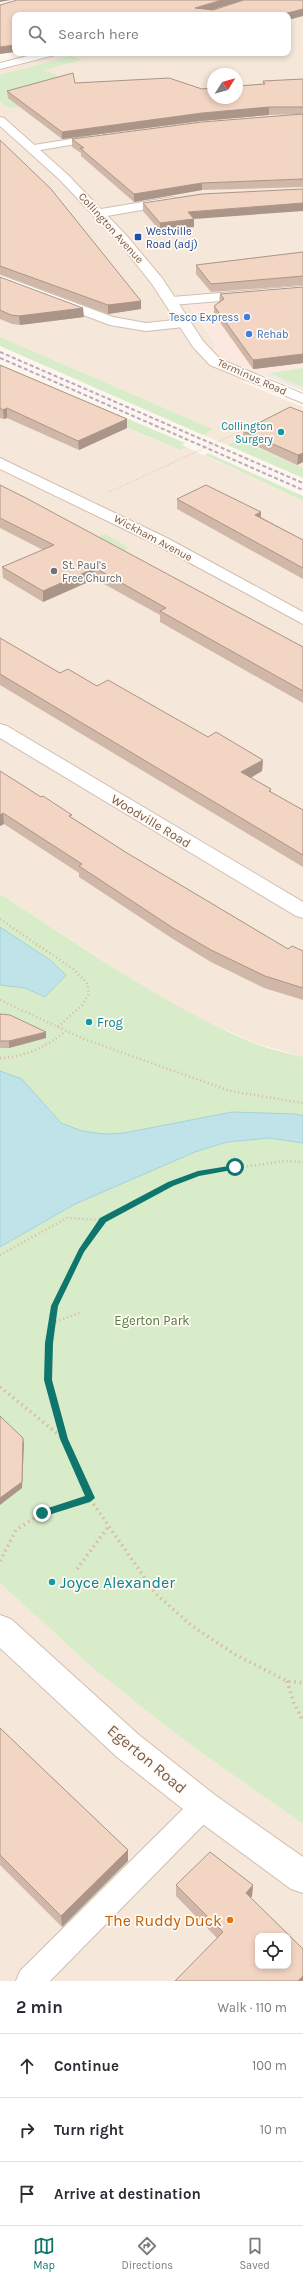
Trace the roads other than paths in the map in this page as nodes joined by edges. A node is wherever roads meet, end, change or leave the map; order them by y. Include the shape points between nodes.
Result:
1 (39, 56) edge
2 (0, 66) edge
3 (0, 120) edge
4 (110, 136) edge
5 (34, 148) junction
6 (186, 199) edge
7 (101, 213) junction
8 (0, 279) edge
9 (303, 290) edge
10 (172, 301) junction
11 (184, 323) junction
12 (203, 352) joint
13 (303, 399) edge
14 (0, 463) edge
15 (303, 619) edge
16 (0, 730) edge
17 (303, 910) edge
18 (0, 1629) edge
19 (204, 1806) junction
20 (303, 1877) edge
21 (30, 1981) edge

1 - 2 street
3 - 5 street, Collington Avenue
4 - 5 street
5 - 7 street, Collington Avenue
6 - 7 street
7 - 10 street, Collington Avenue
8 - 11 street via 110,321 146,327
9 - 10 street
10 - 11 street, Collington Avenue
11 - 12 street, Collington Avenue
12 - 13 street, Terminus Road via 215,362
14 - 15 street, Wickham Avenue via 161,541
16 - 17 street, Woodville Road
18 - 19 street, Egerton Road via 128,1746
19 - 20 street, Egerton Road
19 - 21 lane

